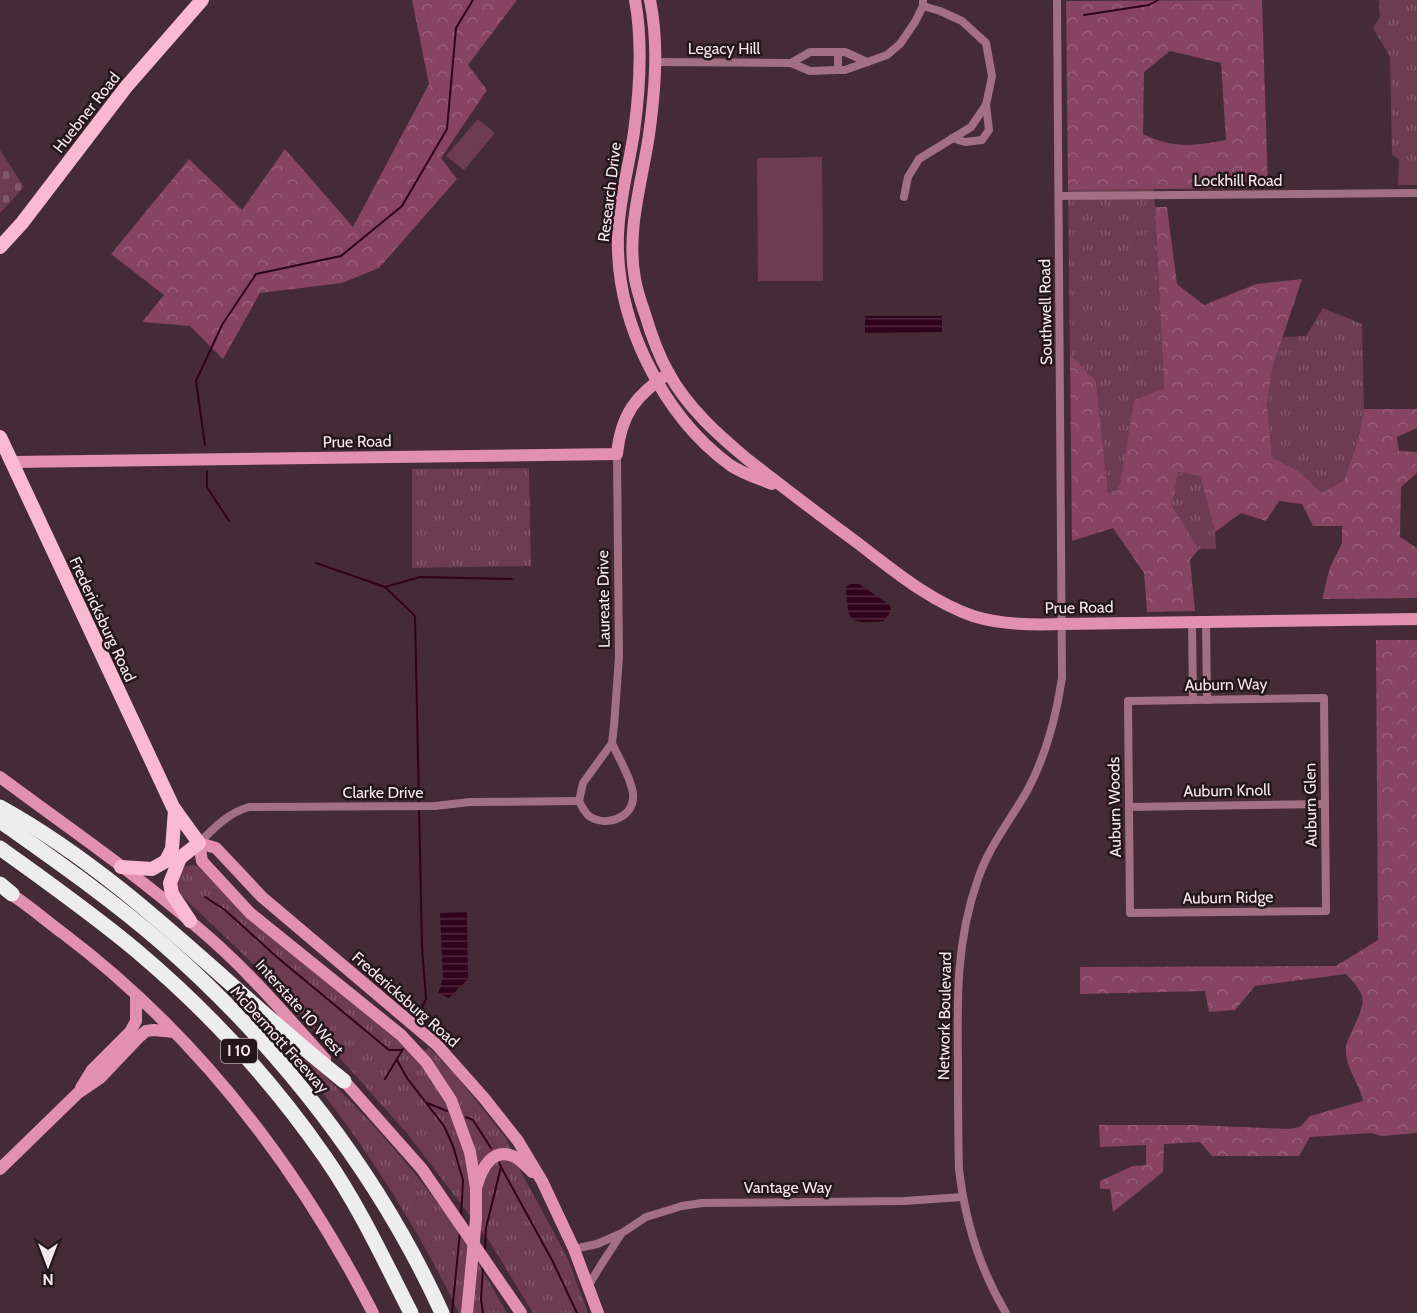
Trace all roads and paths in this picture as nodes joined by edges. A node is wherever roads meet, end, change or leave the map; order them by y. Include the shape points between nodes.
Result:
1 (202, 0) edge
2 (636, 0) edge
3 (650, 0) edge
4 (1057, 0) edge
5 (923, 3) edge
6 (838, 52) junction
7 (656, 62) junction
8 (867, 62) junction
9 (791, 63) junction
10 (838, 70) junction
11 (986, 105) junction
12 (633, 137) junction
13 (952, 138) junction
14 (646, 146) junction
15 (1417, 193) edge
16 (1059, 196) junction
17 (904, 197) dead end
18 (620, 218) junction
19 (0, 247) edge
20 (634, 278) junction
21 (669, 373) junction
22 (657, 382) junction
23 (0, 437) edge
24 (616, 454) junction
25 (12, 462) junction
26 (782, 488) junction
27 (1417, 619) edge
28 (1192, 622) junction
29 (1206, 622) junction
30 (1063, 624) junction
31 (1193, 667) junction
32 (1206, 667) junction
33 (1323, 698) joint
34 (1193, 700) junction
35 (1207, 700) junction
36 (1128, 701) joint
37 (612, 743) junction
38 (0, 777) edge
39 (579, 801) junction
40 (1325, 804) junction
41 (0, 807) edge
42 (1129, 807) junction
43 (175, 810) junction
44 (0, 821) edge
45 (199, 843) junction
46 (0, 848) edge
47 (180, 858) junction
48 (166, 861) junction
49 (121, 867) junction
50 (4, 889) edge
51 (1326, 911) joint
52 (1130, 913) joint
53 (190, 921) junction
54 (136, 996) junction
55 (174, 1032) junction
56 (344, 1081) junction
57 (78, 1093) junction
58 (0, 1169) edge
59 (542, 1181) junction
60 (476, 1188) junction
61 (962, 1197) junction
62 (622, 1233) junction
63 (574, 1249) junction
64 (588, 1287) junction
65 (373, 1313) edge
66 (411, 1313) edge
67 (442, 1313) edge
68 (467, 1313) edge
69 (521, 1313) edge
70 (598, 1313) edge
71 (1006, 1313) edge

1 - 19 main road, Huebner Road via 126,87
2 - 7 main road via 649,58
2 - 12 main road, Research Drive via 640,62
3 - 7 main road, Research Drive
4 - 16 street, Southwell Road
5 - 8 street, Legacy Hill via 900,44 887,55
5 - 11 street via 962,21 986,43 992,76
6 - 8 street, Legacy Hill
6 - 9 street, Legacy Hill via 810,52
6 - 10 street
7 - 9 street, Legacy Hill
7 - 12 main road via 647,74 640,128
7 - 14 main road, Research Drive
8 - 10 street, Legacy Hill
9 - 10 street, Legacy Hill via 810,71
11 - 13 street via 971,127
11 - 13 street via 989,130 982,140 965,142
12 - 18 main road, Research Drive
13 - 17 street via 919,159 908,177
14 - 18 main road via 637,152 625,211
14 - 20 main road, Research Drive via 633,235
15 - 16 street, Lockhill Road
16 - 30 street, Southwell Road
18 - 20 main road via 627,266
18 - 22 main road, Research Drive via 619,270 624,296
20 - 21 main road, Research Drive via 649,329
21 - 22 main road
21 - 26 main road, Prue Road via 713,429
22 - 24 main road via 646,389 626,415
22 - 26 main road, Prue Road via 681,417 730,465
23 - 25 main road, Fredericksburg Road
24 - 25 main road, Prue Road
24 - 37 street, Laureate Drive via 619,657
25 - 43 main road, Fredericksburg Road
26 - 30 main road, Prue Road via 922,591 957,610 994,621
27 - 29 main road, Prue Road
28 - 29 main road, Prue Road
28 - 30 main road, Prue Road
28 - 31 street
29 - 32 street
30 - 61 street, Network Boulevard via 1062,678 1050,736 1027,791 995,840 978,876 962,938 957,995 958,1169
31 - 32 street
31 - 34 street
32 - 35 street
33 - 35 street, Auburn Way
33 - 40 street, Auburn Glen
34 - 35 street, Auburn Way
34 - 36 street, Auburn Way
36 - 42 street, Auburn Woods
37 - 39 street via 583,783
37 - 39 street, Laureate Drive via 631,784 632,806 626,814 606,822 587,815
38 - 49 main road, Interstate 10 West
39 - 45 street, Clarke Drive via 249,807 227,817
40 - 42 street, Auburn Knoll
40 - 51 street, Auburn Glen
41 - 56 highway via 68,849 145,907
42 - 52 street, Auburn Woods
43 - 45 main road, Fredericksburg Road
43 - 48 main road via 174,839
44 - 67 highway, McDermott Freeway / I 10 via 115,904 243,1020 321,1112 388,1211 424,1272
45 - 47 main road
45 - 59 main road, Fredericksburg Road via 216,848 262,897 437,1045 518,1141
45 - 60 main road, Fredericksburg Road via 202,861 250,913 401,1035 426,1062 451,1100 470,1152
46 - 66 highway, I 10 via 103,923 184,993 227,1037 326,1158 359,1211
47 - 48 main road
47 - 53 main road via 170,883 172,894
48 - 49 main road via 152,868
49 - 53 main road, Interstate 10 West
50 - 54 main road via 78,945
51 - 52 street, Auburn Ridge
53 - 56 main road, Interstate 10 West via 240,966
54 - 55 main road
54 - 57 main road via 136,1021 130,1032 92,1070
55 - 57 main road via 146,1031 100,1078
55 - 65 main road via 263,1134 330,1233
56 - 69 main road, Interstate 10 West via 422,1169
57 - 58 main road
59 - 60 main road via 515,1156 498,1155 484,1165
59 - 63 main road, Fredericksburg Road
60 - 68 main road, Fredericksburg Road
61 - 62 street, Vantage Way via 702,1203 646,1217
61 - 71 street, Network Boulevard via 977,1254
62 - 63 street, Vantage Way via 597,1245
62 - 64 street, Vantage Way
63 - 64 main road, Fredericksburg Road
64 - 70 main road, Fredericksburg Road

